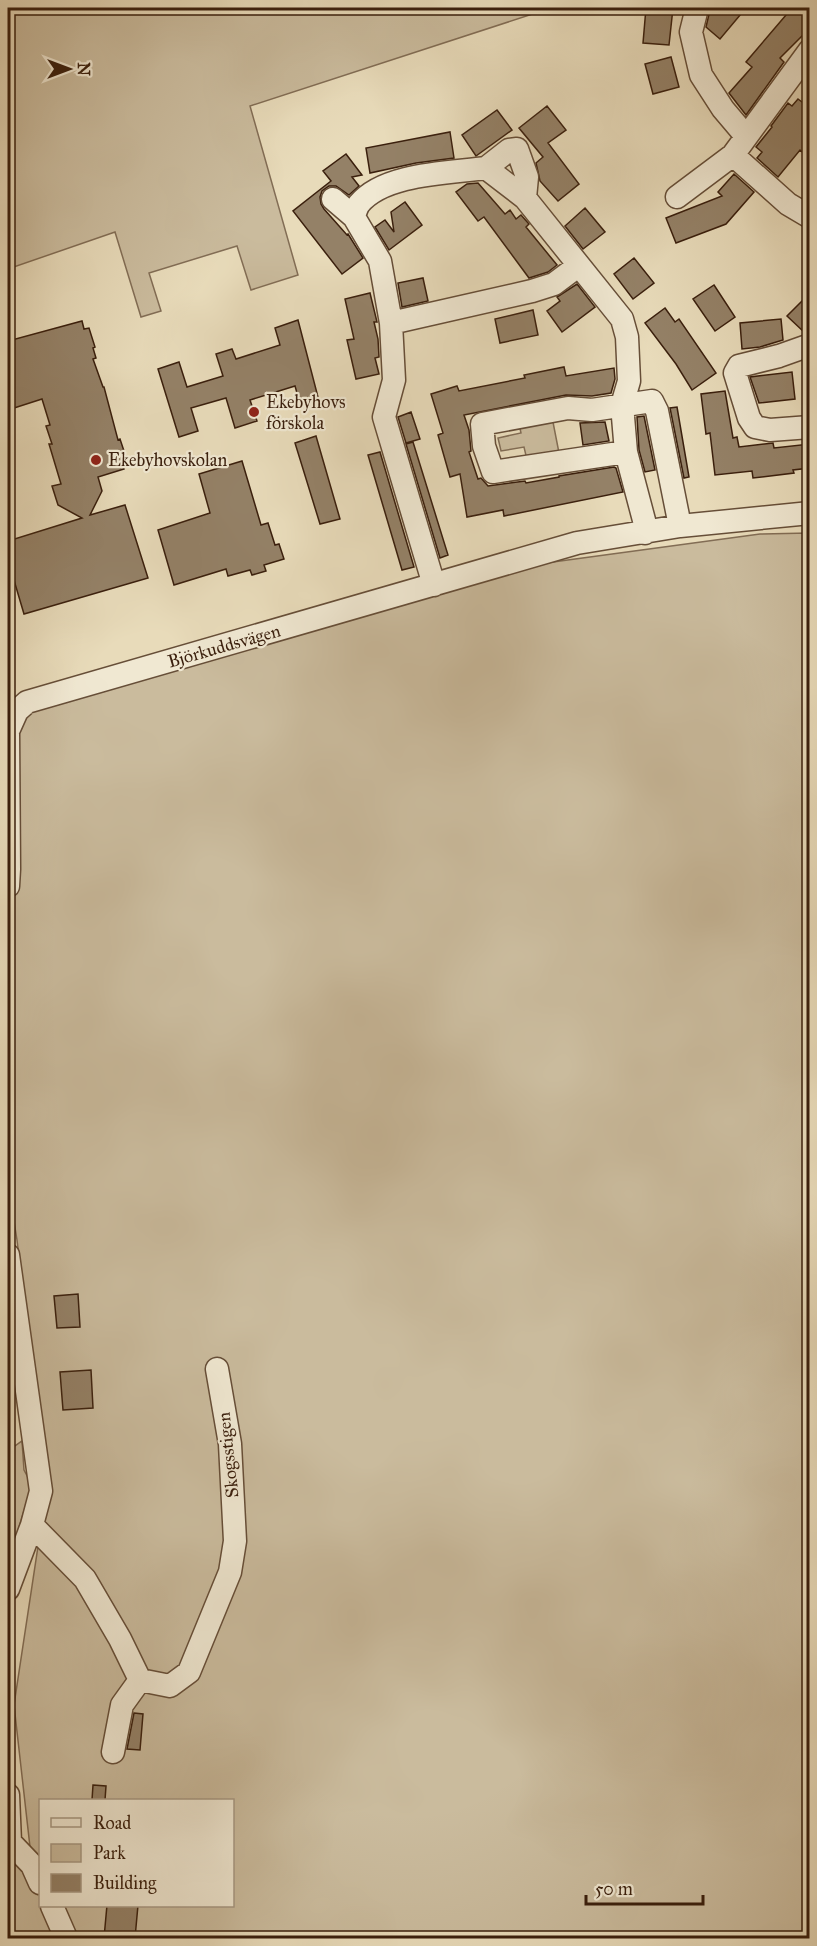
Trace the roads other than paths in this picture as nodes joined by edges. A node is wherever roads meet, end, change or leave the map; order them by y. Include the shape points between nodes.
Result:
1 (697, 8) edge
2 (810, 50) edge
3 (745, 135) junction
4 (732, 155) junction
5 (486, 168) junction
6 (677, 197) dead end
7 (525, 198) junction
8 (333, 199) dead end
9 (354, 216) junction
10 (810, 217) edge
11 (578, 266) junction
12 (391, 323) junction
13 (810, 345) edge
14 (622, 405) junction
15 (810, 427) edge
16 (626, 452) junction
17 (810, 513) edge
18 (680, 526) junction
19 (645, 533) junction
20 (434, 585) junction
21 (11, 709) edge
22 (8, 886) edge
23 (8, 1255) edge
24 (217, 1369) dead end
25 (32, 1526) junction
26 (8, 1588) edge
27 (140, 1680) junction
28 (113, 1752) dead end
29 (8, 1795) edge
30 (39, 1880) edge
31 (53, 1907) edge
32 (66, 1938) edge

1 - 3 street via 691,32 701,75
2 - 3 street
3 - 4 street
4 - 6 street
4 - 10 street via 788,204
5 - 7 street
5 - 7 street via 509,150 517,149 527,177
5 - 9 street via 402,179 373,192 359,204
7 - 11 street
8 - 9 street
9 - 12 street via 380,261
11 - 12 street via 554,284 532,291
11 - 14 street via 622,319 629,381
12 - 20 street via 394,380 384,417
13 - 15 street via 739,366 735,373 755,427
14 - 16 street
14 - 16 street via 592,410 568,408 482,424 483,474
14 - 18 street via 652,401 657,411
16 - 19 street
17 - 18 street, Björkuddsvägen
18 - 19 street, Björkuddsvägen
19 - 20 street, Björkuddsvägen via 578,543
20 - 21 street, Björkuddsvägen via 43,696
21 - 22 street, Björkuddsvägen
23 - 25 street via 41,1491
24 - 27 street, Skogsstigen via 230,1444 235,1541 230,1572 189,1672 170,1686
25 - 26 street
25 - 27 street via 85,1579
27 - 28 street via 122,1706
29 - 30 street via 10,1842
31 - 32 street

